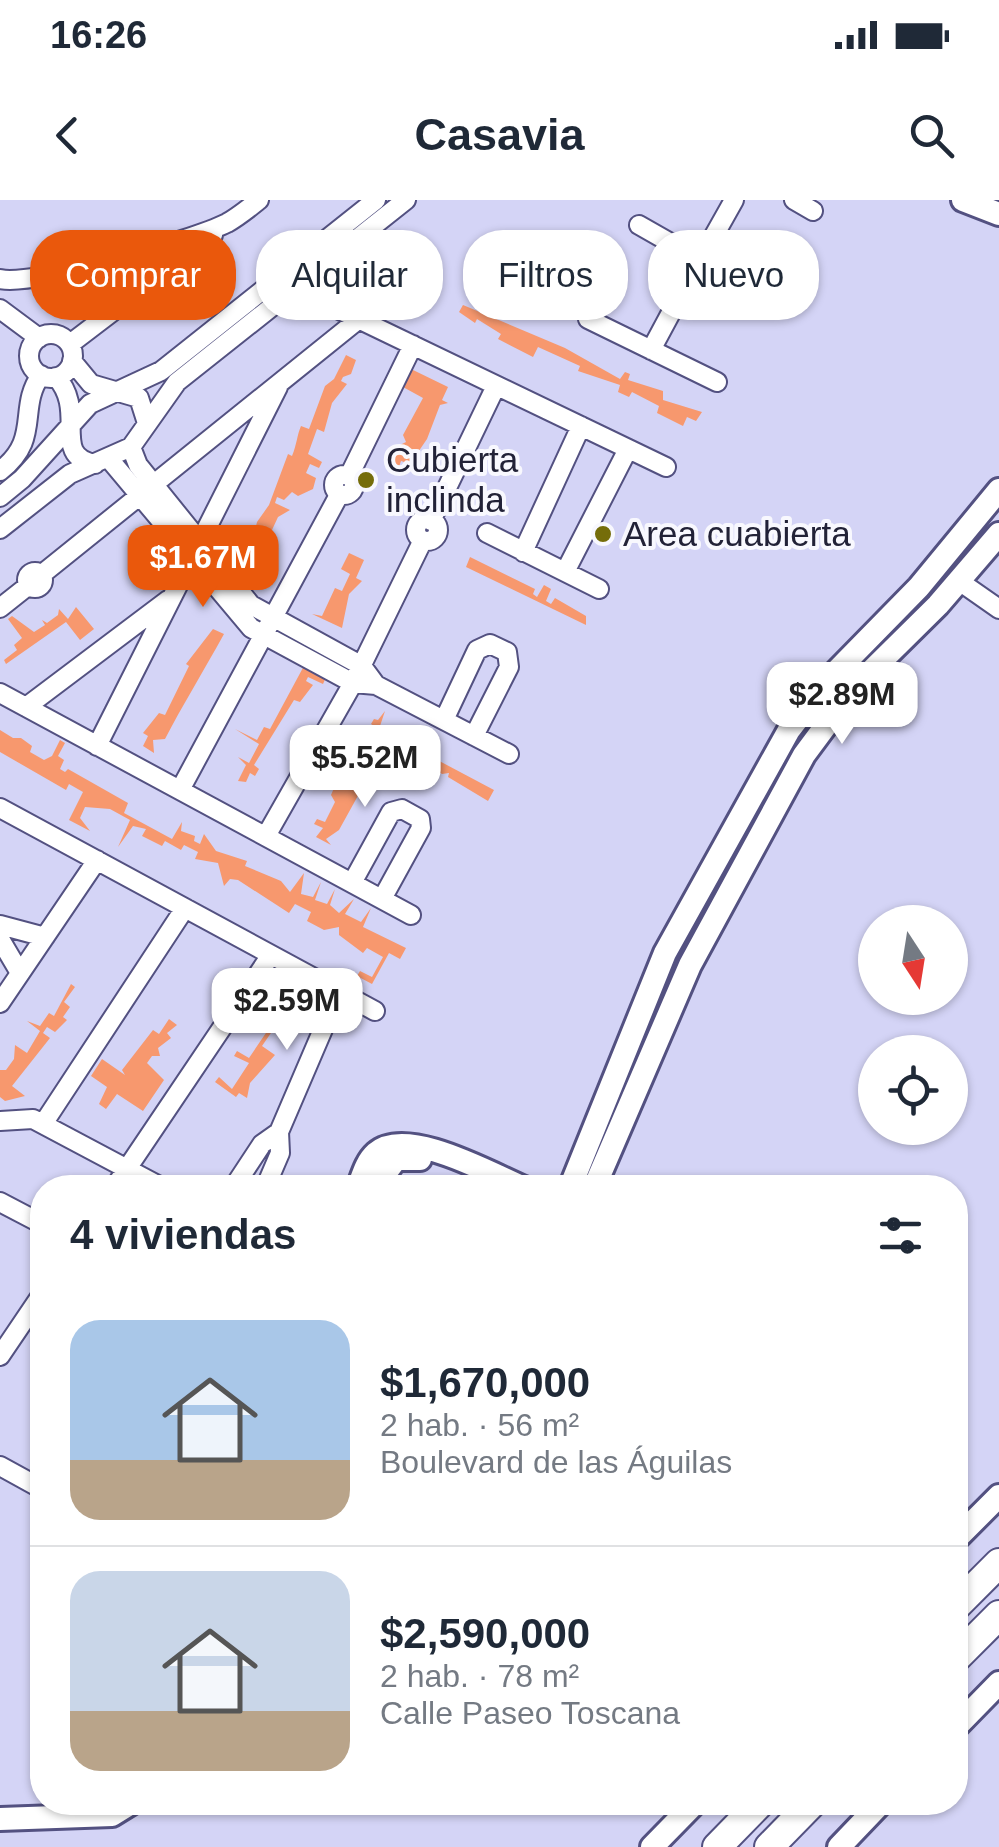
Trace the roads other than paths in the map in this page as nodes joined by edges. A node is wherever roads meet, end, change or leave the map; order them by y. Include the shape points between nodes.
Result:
1 (259, 200) edge
2 (376, 200) edge
3 (406, 200) edge
4 (734, 200) edge
5 (794, 200) edge
6 (963, 200) edge
7 (813, 211) dead end
8 (999, 214) edge
9 (229, 222) junction
10 (639, 225) dead end
11 (209, 230) edge
12 (337, 230) edge
13 (368, 230) edge
14 (648, 230) edge
15 (717, 230) edge
16 (0, 278) edge
17 (30, 280) edge
18 (256, 293) edge
19 (0, 310) edge
20 (256, 319) edge
21 (98, 320) edge
22 (358, 320) edge
23 (361, 320) edge
24 (590, 320) edge
25 (667, 320) edge
26 (90, 329) junction
27 (39, 338) junction
28 (413, 345) junction
29 (651, 350) junction
30 (71, 353) junction
31 (43, 372) junction
32 (280, 382) junction
33 (717, 382) dead end
34 (496, 386) junction
35 (119, 389) junction
36 (146, 420) junction
37 (71, 426) junction
38 (580, 426) junction
39 (24, 429) junction
40 (131, 447) junction
41 (628, 449) junction
42 (0, 461) edge
43 (102, 462) junction
44 (666, 467) dead end
45 (0, 471) edge
46 (147, 489) junction
47 (999, 490) edge
48 (0, 497) edge
49 (0, 529) edge
50 (487, 534) dead end
51 (999, 534) edge
52 (196, 551) junction
53 (523, 552) junction
54 (564, 572) junction
55 (959, 581) junction
56 (599, 589) dead end
57 (172, 596) junction
58 (0, 608) edge
59 (999, 609) edge
60 (266, 628) junction
61 (358, 674) junction
62 (0, 693) edge
63 (26, 707) junction
64 (444, 720) junction
65 (474, 736) junction
66 (97, 746) junction
67 (509, 754) dead end
68 (180, 790) junction
69 (0, 808) edge
70 (266, 836) junction
71 (97, 860) junction
72 (352, 882) junction
73 (382, 899) junction
74 (185, 908) junction
75 (412, 915) dead end
76 (0, 925) edge
77 (45, 937) junction
78 (0, 939) edge
79 (271, 955) junction
80 (20, 974) junction
81 (338, 992) junction
82 (0, 1003) edge
83 (374, 1012) dead end
84 (0, 1122) edge
85 (42, 1124) junction
86 (279, 1132) junction
87 (127, 1168) junction
88 (122, 1175) edge
89 (140, 1175) edge
90 (242, 1175) edge
91 (271, 1175) edge
92 (365, 1175) edge
93 (381, 1175) edge
94 (457, 1175) edge
95 (493, 1175) edge
96 (575, 1175) edge
97 (600, 1175) edge
98 (0, 1202) edge
99 (30, 1218) edge
100 (30, 1312) edge
101 (0, 1356) edge
102 (0, 1466) edge
103 (30, 1477) edge
104 (999, 1496) edge
105 (968, 1527) edge
106 (999, 1562) edge
107 (968, 1594) edge
108 (999, 1615) edge
109 (968, 1646) edge
110 (999, 1683) edge
111 (968, 1715) edge
112 (30, 1803) edge
113 (0, 1804) edge
114 (90, 1815) edge
115 (683, 1815) edge
116 (748, 1815) edge
117 (800, 1815) edge
118 (869, 1815) edge
119 (0, 1819) edge
120 (652, 1847) edge
121 (717, 1847) edge
122 (769, 1847) edge
123 (838, 1847) edge

1 - 9 street
2 - 12 street
3 - 13 street
4 - 15 street
5 - 7 street
6 - 8 main road
9 - 11 street
9 - 26 street
10 - 14 street
16 - 17 street
18 - 35 street via 161,371
19 - 27 street
20 - 36 street via 177,382
21 - 26 street
22 - 32 street
23 - 28 street
24 - 29 street
25 - 29 street
26 - 30 street
27 - 30 street via 59,336
27 - 31 street via 30,350
28 - 34 street
28 - 60 street via 349,476 334,480 339,494
29 - 33 street
30 - 31 street
30 - 35 street via 91,384
31 - 37 street via 71,397
31 - 39 street via 33,386
32 - 46 street
32 - 52 street
34 - 38 street
34 - 61 street via 431,520 417,526 423,540
35 - 36 street via 142,401
35 - 37 street via 90,404
36 - 40 street
37 - 43 street via 73,451
37 - 48 street
38 - 41 street
38 - 53 street
39 - 42 street
39 - 45 street via 21,450
40 - 43 street
40 - 46 street
41 - 44 street
41 - 54 street
43 - 46 street
43 - 49 street via 70,474
46 - 52 street
46 - 58 street
47 - 96 main road via 919,587 826,680 789,730 665,953
50 - 53 street
51 - 55 main road
52 - 57 street
52 - 60 street
53 - 54 street
54 - 56 street
55 - 59 street
55 - 97 main road via 853,689 804,755 690,965
57 - 63 street
57 - 66 street
60 - 61 street
60 - 68 street
61 - 64 street
61 - 70 street
62 - 63 street
63 - 66 street
64 - 65 street
64 - 65 street via 476,650 490,644 507,652 510,668
65 - 67 street
66 - 68 street
68 - 70 street
69 - 71 street
70 - 72 street
71 - 74 street
71 - 77 street
72 - 73 street
72 - 73 street via 391,812 402,809 420,819 422,828
73 - 75 street
74 - 79 street
74 - 85 street
76 - 77 street
77 - 80 street
78 - 80 street
79 - 81 street
79 - 87 street
80 - 82 street
81 - 83 street
81 - 86 street
84 - 85 street
85 - 87 street
86 - 90 street
86 - 91 street
87 - 88 street
87 - 89 street
92 - 95 main road via 377,1152 400,1143
93 - 94 main road via 410,1157
98 - 99 street
100 - 101 street
102 - 103 street
104 - 105 main road
106 - 107 highway
108 - 109 highway
110 - 111 main road
112 - 113 main road
114 - 119 main road
115 - 120 main road
116 - 121 highway
117 - 122 highway
118 - 123 main road

